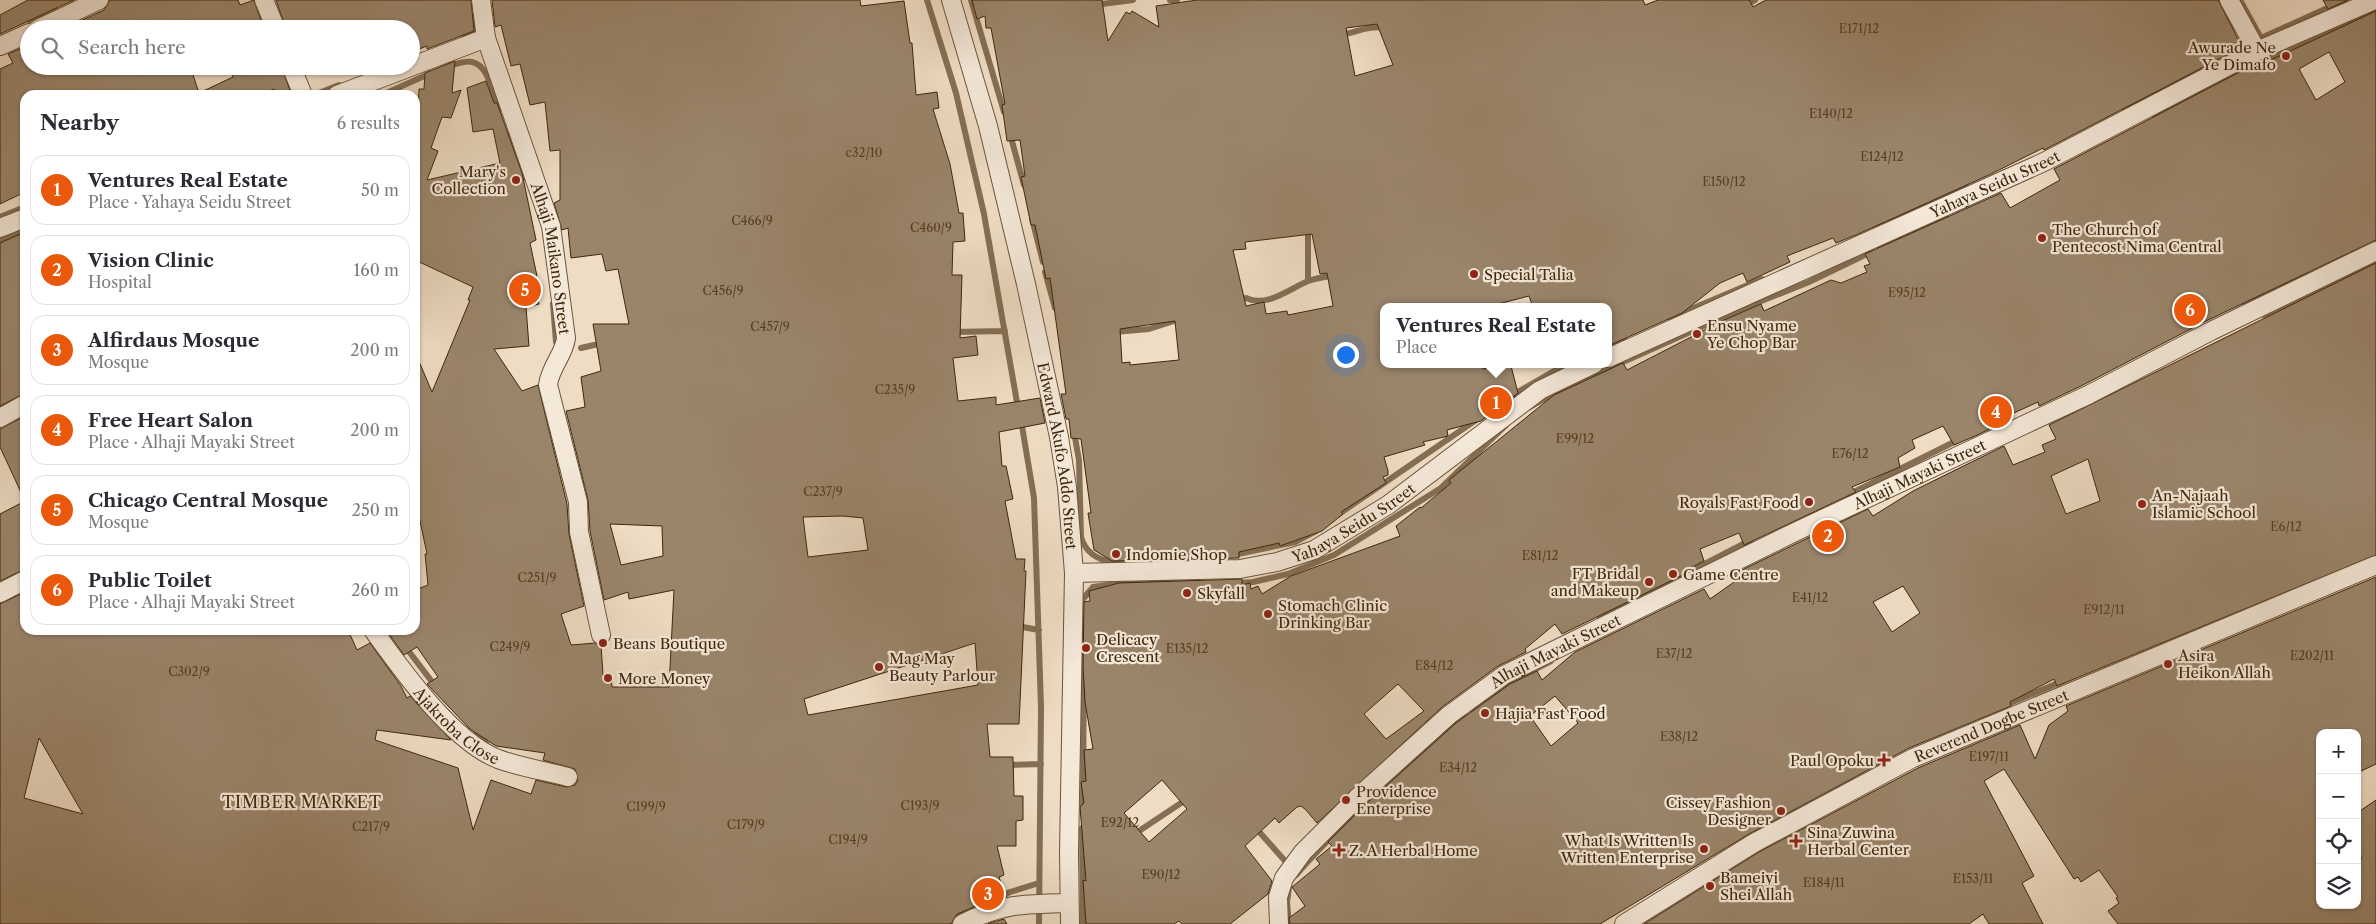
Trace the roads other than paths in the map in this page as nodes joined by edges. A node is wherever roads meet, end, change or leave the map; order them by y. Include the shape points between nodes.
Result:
1 (99, 0) edge
2 (264, 0) edge
3 (481, 0) edge
4 (950, 0) edge
5 (2229, 0) edge
6 (2376, 0) edge
7 (57, 20) edge
8 (272, 20) edge
9 (20, 37) edge
10 (486, 38) junction
11 (0, 46) edge
12 (2257, 52) junction
13 (420, 63) edge
14 (295, 75) edge
15 (389, 75) edge
16 (301, 90) edge
17 (350, 90) edge
18 (20, 220) edge
19 (0, 228) edge
20 (2376, 251) edge
21 (1612, 356) edge
22 (1586, 368) edge
23 (20, 407) edge
24 (0, 418) edge
25 (2376, 565) edge
26 (1074, 573) junction
27 (20, 583) edge
28 (0, 593) edge
29 (377, 635) edge
30 (601, 635) dead end
31 (568, 776) dead end
32 (1069, 903) junction
33 (962, 924) edge
34 (1070, 924) edge
35 (1279, 924) edge
36 (1624, 924) edge

1 - 7 street
2 - 8 street
3 - 10 street, Alhaji Maikano Street
4 - 26 street, Edward Akufo Addo Street via 988,126 1026,284 1059,437
5 - 12 street
6 - 12 street, Yahaya Seidu Street
9 - 11 street
10 - 13 street
10 - 30 street, Alhaji Maikano Street via 551,226 566,338 565,346 549,373 548,385 578,502 580,532
12 - 21 street, Yahaya Seidu Street via 2044,162
14 - 16 street
15 - 17 street
18 - 19 street
20 - 35 street, Alhaji Mayaki Street via 2088,395 1796,532 1504,675 1449,715 1303,852 1284,878 1278,897
22 - 26 street, Yahaya Seidu Street via 1540,390 1388,505 1314,550 1240,569
23 - 24 street
25 - 36 street, Reverend Dogbe Street via 1913,758 1754,843
26 - 32 street, Edward Akufo Addo Street
27 - 28 street
29 - 31 street, Ajakroba Close via 409,679 469,741 497,758
32 - 33 street via 1023,903 986,911
32 - 34 street, Edward Akufo Addo Street

